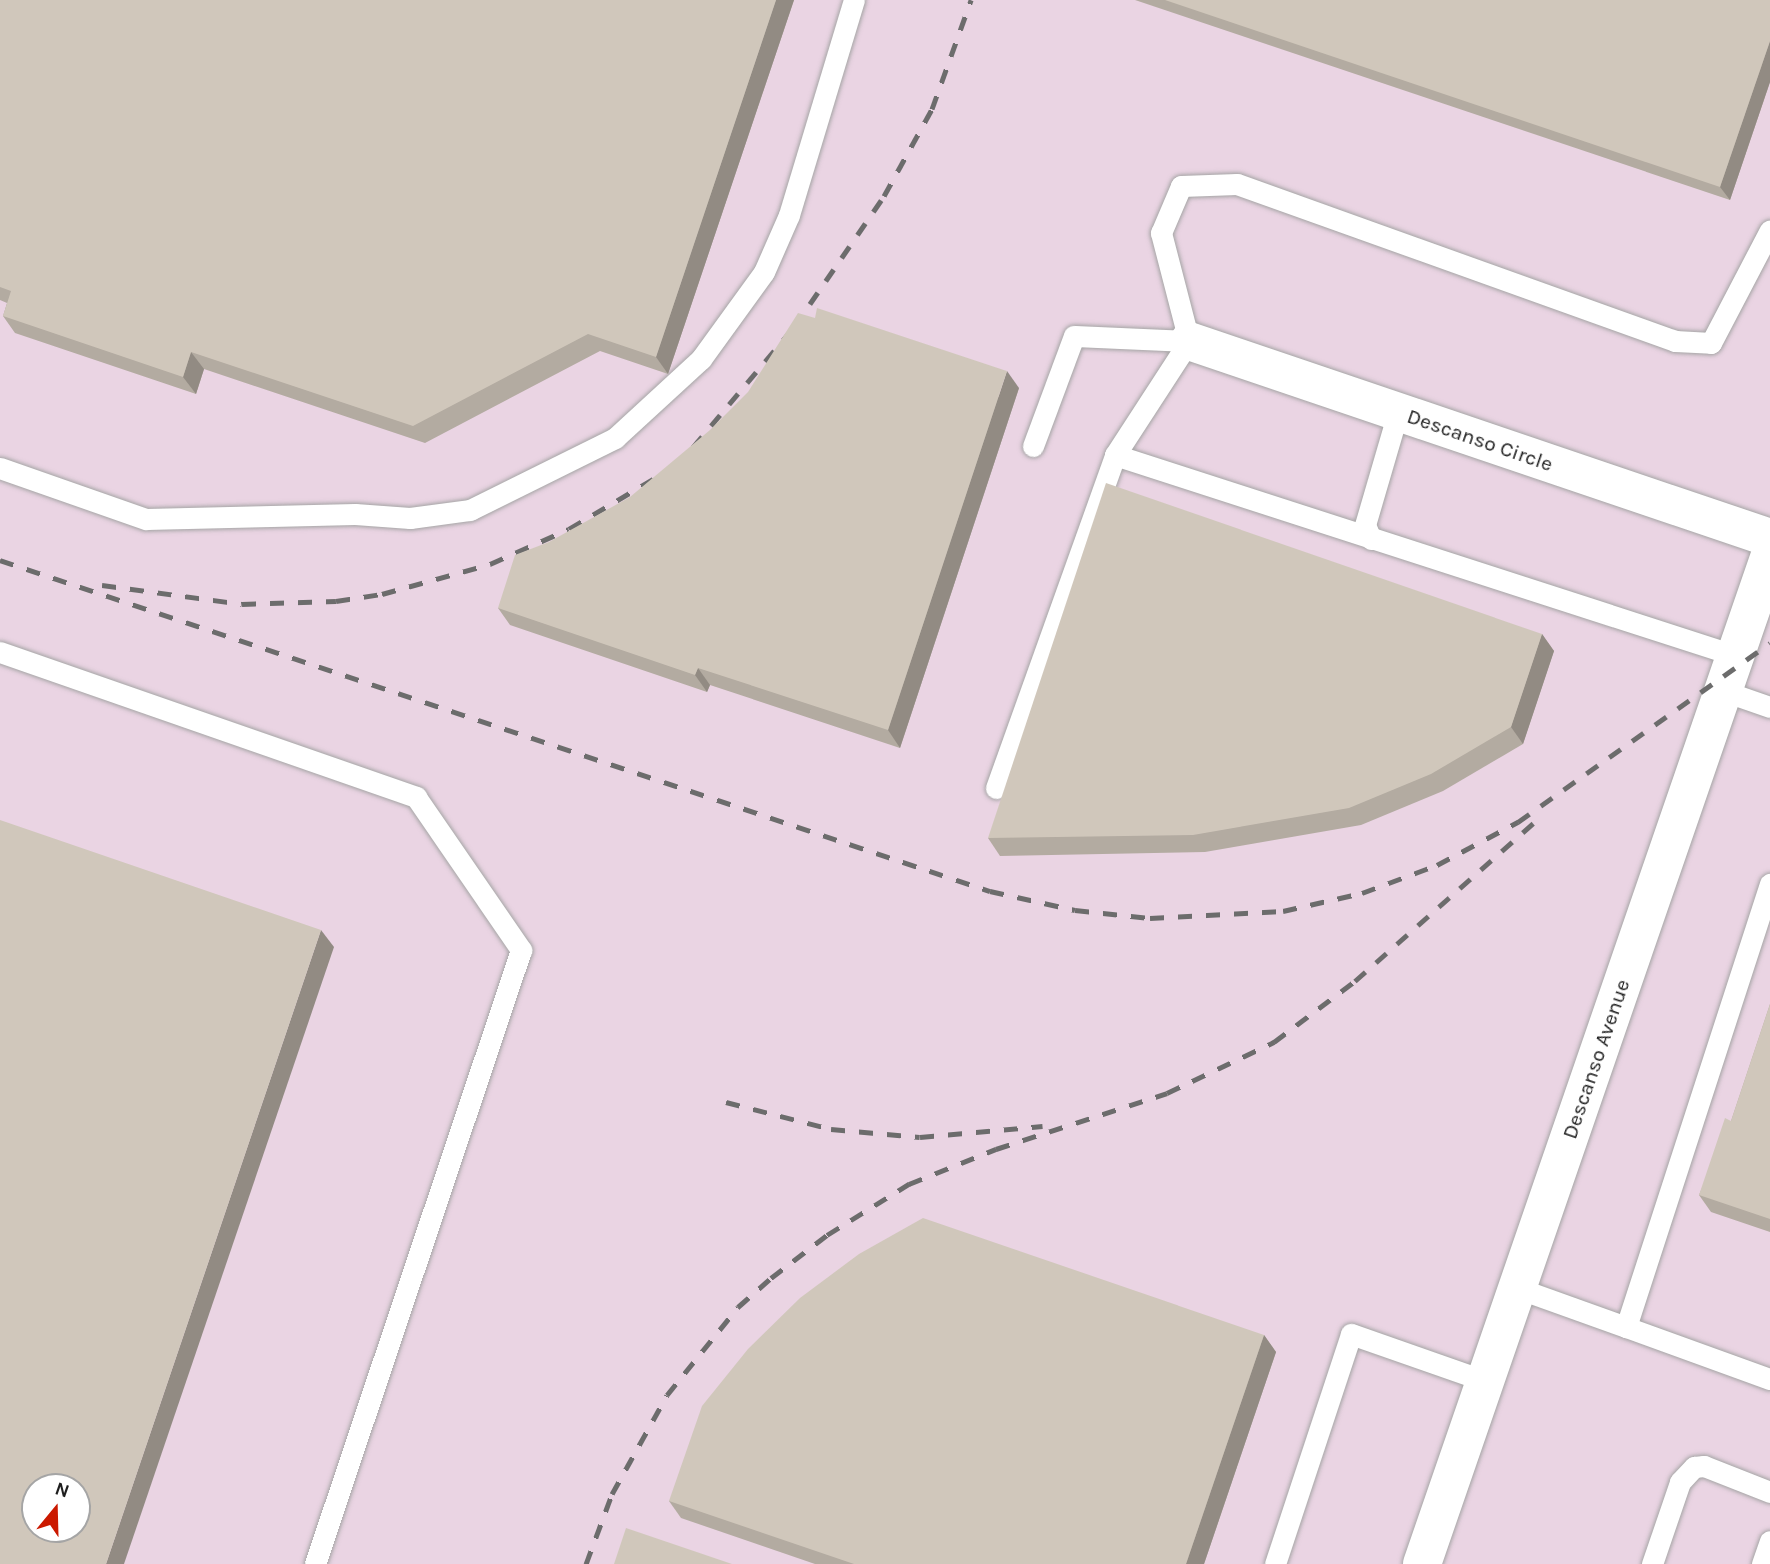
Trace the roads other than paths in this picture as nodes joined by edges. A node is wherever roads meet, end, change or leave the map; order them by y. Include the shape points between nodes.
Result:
1 (854, 0) edge
2 (1770, 231) edge
3 (1189, 341) junction
4 (1398, 412) junction
5 (1033, 446) dead end
6 (1115, 455) junction
7 (0, 468) edge
8 (1770, 538) edge
9 (1371, 539) junction
10 (1770, 555) edge
11 (0, 652) edge
12 (1737, 656) junction
13 (1724, 691) junction
14 (1770, 706) edge
15 (996, 788) dead end
16 (1770, 884) edge
17 (1517, 1288) junction
18 (1626, 1327) junction
19 (1770, 1379) edge
20 (1485, 1381) junction
21 (1770, 1492) edge
22 (1770, 1541) edge
23 (315, 1564) edge
24 (1275, 1564) edge
25 (1422, 1564) edge
26 (1652, 1564) edge
27 (1762, 1564) edge

1 - 7 lane via 789,215 764,271 701,359 615,438 470,510 410,518 355,514 146,519
2 - 3 lane via 1711,343 1675,341 1237,184 1181,186 1161,233
3 - 4 street, Descanso Circle
3 - 5 lane via 1074,336
3 - 6 lane
4 - 8 street, Descanso Circle
4 - 9 lane via 1365,525
6 - 9 lane
6 - 15 lane
9 - 12 lane
10 - 12 street, Descanso Avenue
11 - 23 lane via 416,797 521,950
12 - 13 street, Descanso Avenue
13 - 14 lane
13 - 17 street, Descanso Avenue
16 - 18 lane
17 - 18 lane
17 - 20 street, Descanso Avenue
18 - 19 lane
20 - 24 lane via 1351,1334
20 - 25 street, Descanso Avenue
21 - 26 lane via 1704,1466 1693,1467 1680,1482
22 - 27 lane

